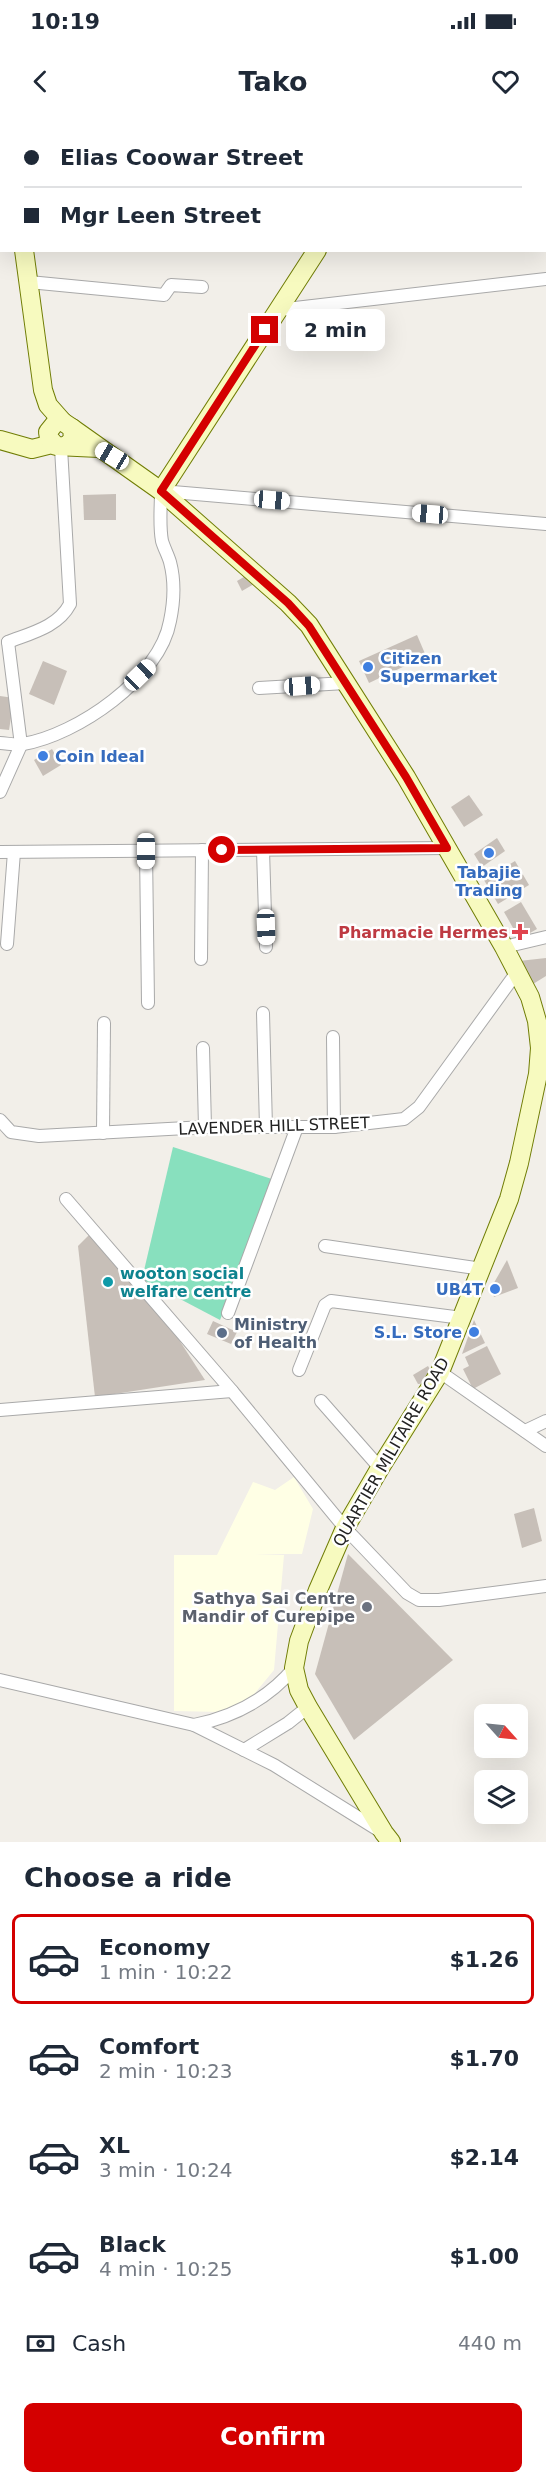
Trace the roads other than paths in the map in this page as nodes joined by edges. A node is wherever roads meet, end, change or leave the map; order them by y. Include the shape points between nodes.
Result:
1 (24, 252) edge
2 (316, 252) edge
3 (546, 279) edge
4 (29, 282) junction
5 (202, 287) dead end
6 (278, 310) junction
7 (67, 425) junction
8 (0, 440) edge
9 (60, 446) junction
10 (99, 448) junction
11 (161, 491) junction
12 (546, 524) edge
13 (4, 642) edge
14 (345, 683) junction
15 (259, 688) dead end
16 (0, 743) edge
17 (21, 745) junction
18 (0, 792) edge
19 (447, 848) junction
20 (202, 850) junction
21 (263, 850) junction
22 (146, 851) junction
23 (0, 852) edge
24 (14, 852) junction
25 (546, 937) edge
26 (7, 944) dead end
27 (266, 947) dead end
28 (504, 947) junction
29 (201, 959) dead end
30 (517, 972) junction
31 (148, 1003) dead end
32 (263, 1013) dead end
33 (104, 1023) dead end
34 (333, 1037) dead end
35 (203, 1048) dead end
36 (0, 1120) edge
37 (205, 1127) junction
38 (266, 1127) junction
39 (297, 1127) junction
40 (333, 1127) junction
41 (104, 1133) junction
42 (66, 1198) dead end
43 (325, 1246) dead end
44 (482, 1269) junction
45 (228, 1313) dead end
46 (462, 1318) junction
47 (299, 1370) dead end
48 (440, 1372) junction
49 (232, 1391) junction
50 (321, 1401) dead end
51 (0, 1410) edge
52 (546, 1421) edge
53 (525, 1431) junction
54 (546, 1446) edge
55 (380, 1468) junction
56 (345, 1528) junction
57 (546, 1586) edge
58 (294, 1668) junction
59 (0, 1680) edge
60 (308, 1707) junction
61 (194, 1725) junction
62 (244, 1750) junction
63 (387, 1838) edge

1 - 4 main road, QUARTIER MILITAIRE ROAD
2 - 6 main road
3 - 6 street
4 - 5 street via 164,295 171,285
4 - 7 main road, QUARTIER MILITAIRE ROAD via 43,390 48,405
6 - 11 main road
7 - 9 main road via 56,422 48,432
7 - 10 main road, QUARTIER MILITAIRE ROAD
8 - 9 main road, QUARTIER MILITAIRE ROAD via 32,449
9 - 10 main road, QUARTIER MILITAIRE ROAD
9 - 13 street via 70,604 54,623
10 - 11 main road, QUARTIER MILITAIRE ROAD
11 - 12 street
11 - 14 main road, QUARTIER MILITAIRE ROAD via 288,603 309,626
11 - 17 street via 162,542 174,583 163,645 150,666 130,685 81,721
13 - 17 street
14 - 15 street
14 - 19 main road, QUARTIER MILITAIRE ROAD
16 - 17 street
17 - 18 street
19 - 21 street
19 - 28 main road, QUARTIER MILITAIRE ROAD
20 - 21 street
20 - 22 street
20 - 29 street
21 - 27 street
22 - 24 street
22 - 31 street
23 - 24 street
24 - 26 street
25 - 28 street
28 - 30 main road, QUARTIER MILITAIRE ROAD
30 - 40 street, LAVENDER HILL STREET via 420,1107 404,1119
30 - 44 main road, QUARTIER MILITAIRE ROAD via 537,1021 538,1074 509,1199
32 - 38 street
33 - 41 street
34 - 40 street
35 - 37 street
36 - 41 street, LAVENDER HILL STREET via 11,1132 21,1135
37 - 38 street, LAVENDER HILL STREET
37 - 41 street, LAVENDER HILL STREET
38 - 39 street, LAVENDER HILL STREET
39 - 40 street, LAVENDER HILL STREET
39 - 45 street
42 - 49 street
43 - 44 street
44 - 46 main road, QUARTIER MILITAIRE ROAD
46 - 47 street via 331,1301 325,1305
46 - 48 main road, QUARTIER MILITAIRE ROAD
48 - 53 street
48 - 55 main road, QUARTIER MILITAIRE ROAD
49 - 51 street
49 - 56 street
50 - 55 street
52 - 53 street
53 - 54 street
55 - 56 main road, QUARTIER MILITAIRE ROAD
56 - 57 street via 407,1593 419,1600
56 - 58 main road, QUARTIER MILITAIRE ROAD via 299,1641
58 - 60 main road, QUARTIER MILITAIRE ROAD
58 - 61 street via 280,1684 236,1714
59 - 61 street
60 - 62 street
60 - 63 main road, QUARTIER MILITAIRE ROAD
61 - 62 street
62 - 63 street

